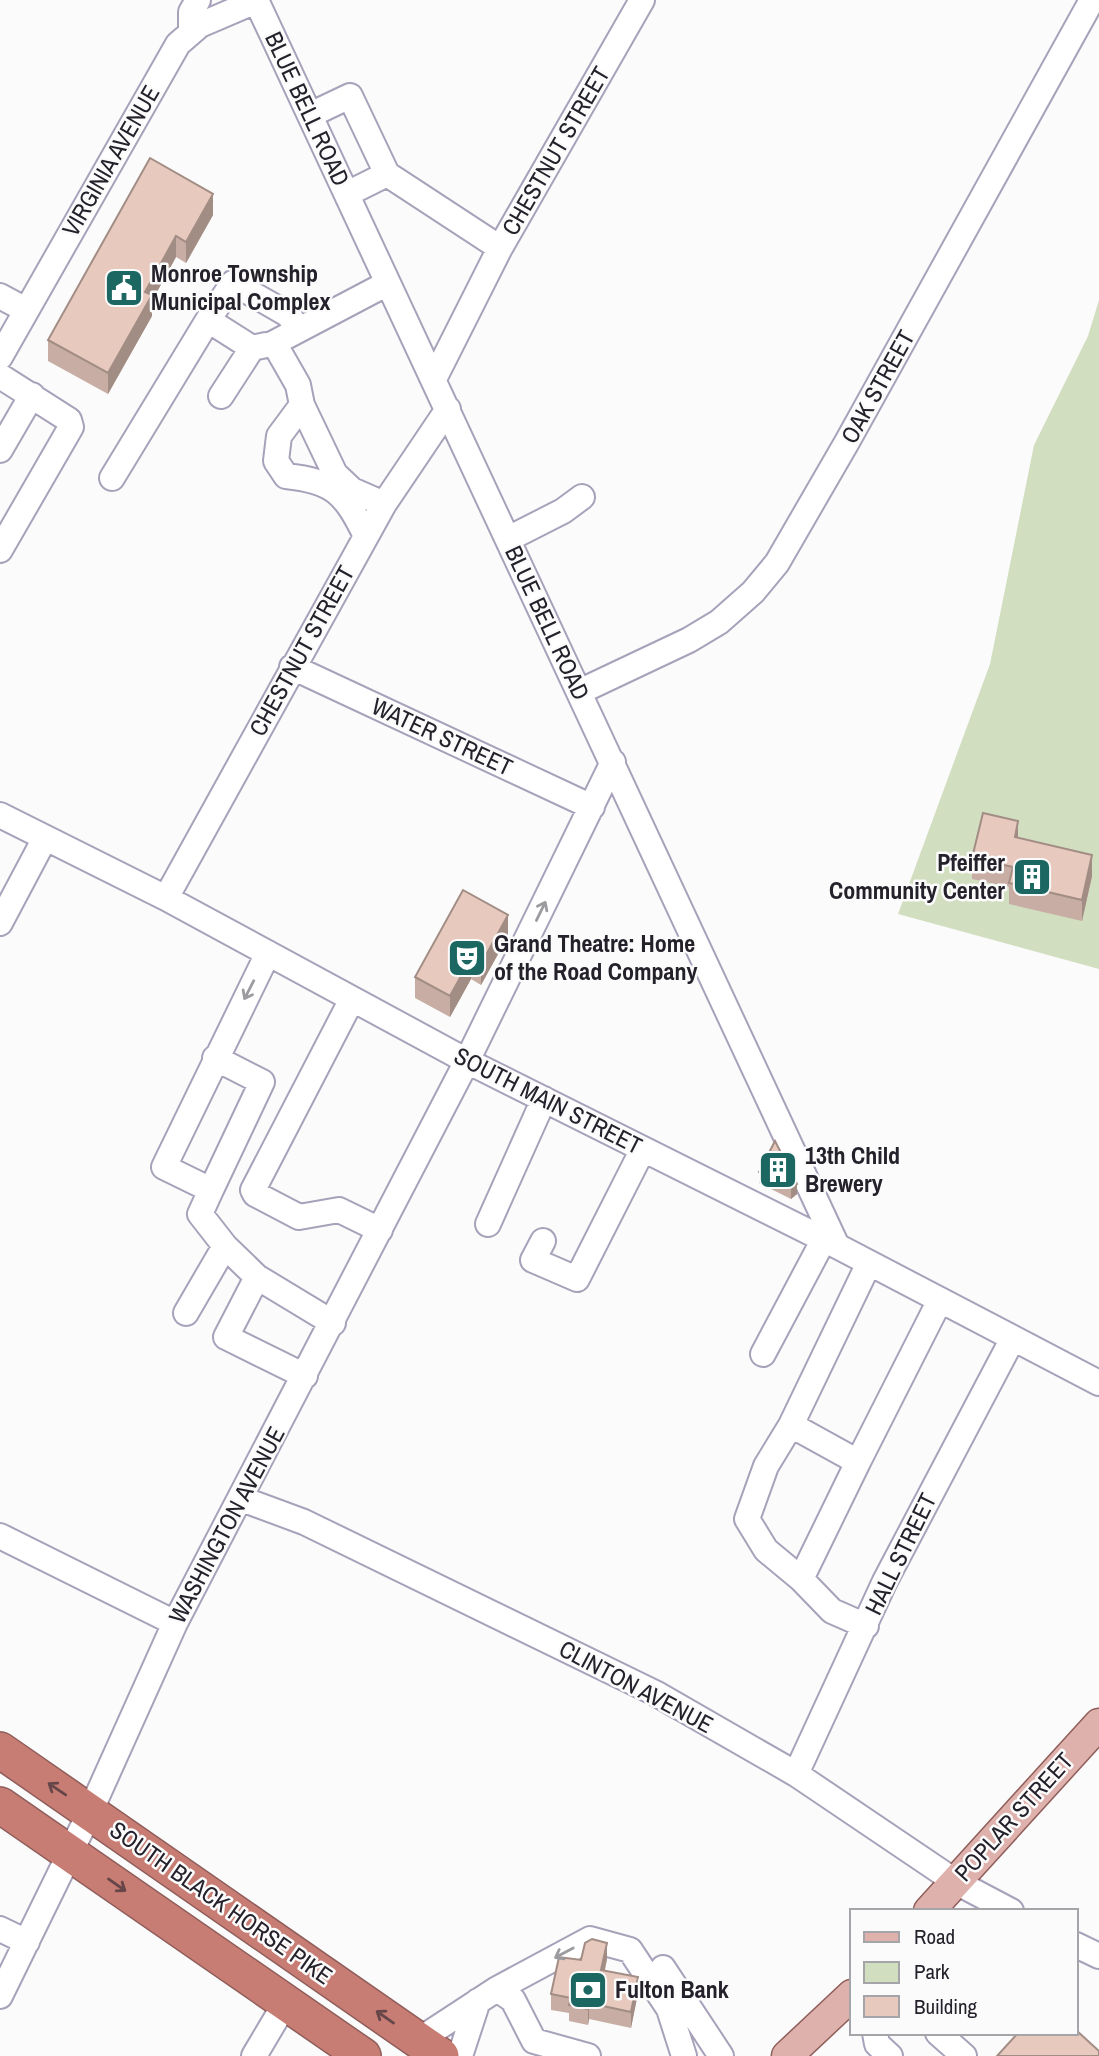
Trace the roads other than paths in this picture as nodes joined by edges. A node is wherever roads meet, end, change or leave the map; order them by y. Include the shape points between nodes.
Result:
1 (198, 0) edge
2 (256, 0) edge
3 (642, 0) edge
4 (1091, 0) edge
5 (191, 30) junction
6 (310, 115) junction
7 (387, 174) junction
8 (347, 194) junction
9 (500, 248) junction
10 (388, 283) junction
11 (0, 296) edge
12 (26, 310) junction
13 (208, 320) junction
14 (297, 329) junction
15 (263, 346) junction
16 (0, 357) edge
17 (0, 376) edge
18 (434, 379) junction
19 (32, 395) junction
20 (221, 396) dead end
21 (302, 405) junction
22 (448, 409) junction
23 (0, 450) edge
24 (113, 478) dead end
25 (582, 497) dead end
26 (384, 504) junction
27 (366, 536) junction
28 (508, 539) junction
29 (0, 550) edge
30 (292, 667) junction
31 (579, 692) junction
32 (613, 762) junction
33 (592, 807) junction
34 (0, 815) edge
35 (45, 838) junction
36 (166, 898) junction
37 (0, 923) edge
38 (268, 953) junction
39 (352, 999) junction
40 (215, 1058) junction
41 (467, 1061) junction
42 (544, 1099) junction
43 (643, 1149) junction
44 (211, 1190) junction
45 (488, 1224) dead end
46 (380, 1230) junction
47 (543, 1241) dead end
48 (831, 1242) junction
49 (225, 1246) junction
50 (869, 1263) junction
51 (257, 1276) junction
52 (940, 1300) junction
53 (186, 1313) dead end
54 (332, 1323) junction
55 (1013, 1338) junction
56 (763, 1354) dead end
57 (305, 1376) junction
58 (1099, 1383) edge
59 (790, 1424) junction
60 (858, 1462) junction
61 (242, 1499) junction
62 (0, 1536) edge
63 (801, 1579) junction
64 (175, 1623) junction
65 (866, 1626) junction
66 (1099, 1724) edge
67 (0, 1750) edge
68 (796, 1774) junction
69 (0, 1805) edge
70 (90, 1812) junction
71 (70, 1853) junction
72 (956, 1882) junction
73 (931, 1909) edge
74 (1007, 1909) edge
75 (0, 1929) edge
76 (27, 1942) junction
77 (1078, 1946) edge
78 (1099, 1956) edge
79 (663, 1968) dead end
80 (487, 1995) junction
81 (0, 1996) edge
82 (850, 1997) edge
83 (286, 2002) junction
84 (875, 2035) edge
85 (940, 2035) edge
86 (430, 2048) edge
87 (794, 2054) edge
88 (254, 2056) edge
89 (363, 2056) edge
90 (460, 2056) edge
91 (588, 2056) edge
92 (684, 2056) edge
93 (721, 2056) edge
94 (890, 2056) edge
95 (964, 2056) edge

1 - 5 street via 191,12
2 - 5 street, VIRGINIA AVENUE
2 - 6 street, BLUE BELL ROAD
3 - 9 street, CHESTNUT STREET
4 - 31 street, OAK STREET via 777,563 754,592 719,622
5 - 12 street, VIRGINIA AVENUE via 178,44
6 - 7 street via 350,96
6 - 8 street, BLUE BELL ROAD
7 - 8 street
7 - 9 street
8 - 10 street, BLUE BELL ROAD
9 - 18 street, CHESTNUT STREET
10 - 14 street
10 - 18 street, BLUE BELL ROAD
11 - 12 street
12 - 16 street, VIRGINIA AVENUE
13 - 14 street via 233,283 289,315
13 - 15 street
13 - 24 street
14 - 15 street
15 - 20 street
15 - 21 street via 298,385
17 - 19 street
18 - 22 street, BLUE BELL ROAD
19 - 23 street
19 - 29 street via 69,420 71,427
21 - 26 street via 335,474 352,490
21 - 27 street via 279,436 276,461 286,477 335,487 351,505
22 - 26 street, CHESTNUT STREET
22 - 28 street, BLUE BELL ROAD
25 - 28 street
26 - 27 street, CHESTNUT STREET
27 - 30 street, CHESTNUT STREET
28 - 31 street, BLUE BELL ROAD
30 - 33 street, WATER STREET
30 - 36 street, CHESTNUT STREET
31 - 32 street, BLUE BELL ROAD
32 - 33 street, WASHINGTON AVENUE
32 - 48 street, BLUE BELL ROAD
41 -> 33 street, WASHINGTON AVENUE
34 - 35 street, SOUTH MAIN STREET
35 - 36 street, SOUTH MAIN STREET
35 - 37 street
36 - 38 street, SOUTH MAIN STREET
38 - 39 street, SOUTH MAIN STREET
38 -> 40 street
39 - 41 street, SOUTH MAIN STREET
39 - 46 street via 253,1190 299,1217 339,1210
40 - 44 street via 262,1082
40 - 44 street via 164,1167
41 - 42 street, SOUTH MAIN STREET
41 - 46 street, WASHINGTON AVENUE
42 - 43 street, SOUTH MAIN STREET
42 - 45 street
43 - 47 street via 577,1279 533,1260
43 - 48 street, SOUTH MAIN STREET
44 - 49 street via 200,1214
46 - 54 street, WASHINGTON AVENUE
48 - 50 street, SOUTH MAIN STREET
48 - 56 street
49 - 51 street
49 - 53 street
50 - 52 street, SOUTH MAIN STREET
50 - 59 street
51 - 54 street
51 - 57 street via 226,1337
52 - 55 street, SOUTH MAIN STREET
52 - 60 street
54 - 57 street, WASHINGTON AVENUE
55 - 58 street, SOUTH MAIN STREET
55 - 65 street, HALL STREET via 885,1581
57 - 61 street, WASHINGTON AVENUE
59 - 60 street
59 - 63 street via 766,1466 747,1519 766,1550
60 - 63 street
61 - 64 street, WASHINGTON AVENUE
61 - 68 street, CLINTON AVENUE via 304,1522 655,1693
62 - 64 street
63 - 65 street via 832,1611
64 - 70 street, WASHINGTON AVENUE
65 - 68 street, HALL STREET
66 - 72 main road, POPLAR STREET
70 -> 67 highway, SOUTH BLACK HORSE PIKE
68 - 72 street, CLINTON AVENUE
69 - 71 highway, SOUTH BLACK HORSE PIKE
70 - 71 street, WASHINGTON AVENUE
86 -> 70 highway, SOUTH BLACK HORSE PIKE
71 - 76 street, WASHINGTON AVENUE
71 -> 83 highway, SOUTH BLACK HORSE PIKE
72 - 73 main road, POPLAR STREET
72 - 74 street, CLINTON AVENUE
75 - 76 street
76 - 81 street, WASHINGTON AVENUE
77 - 78 street
79 - 93 street
80 - 86 street
80 - 90 street
80 - 91 street via 513,2000 534,2041
92 -> 80 street via 669,2009 631,1950 590,1939
82 - 87 main road
83 - 88 street
83 - 89 highway, SOUTH BLACK HORSE PIKE
84 - 94 street via 877,2044
85 - 95 street

